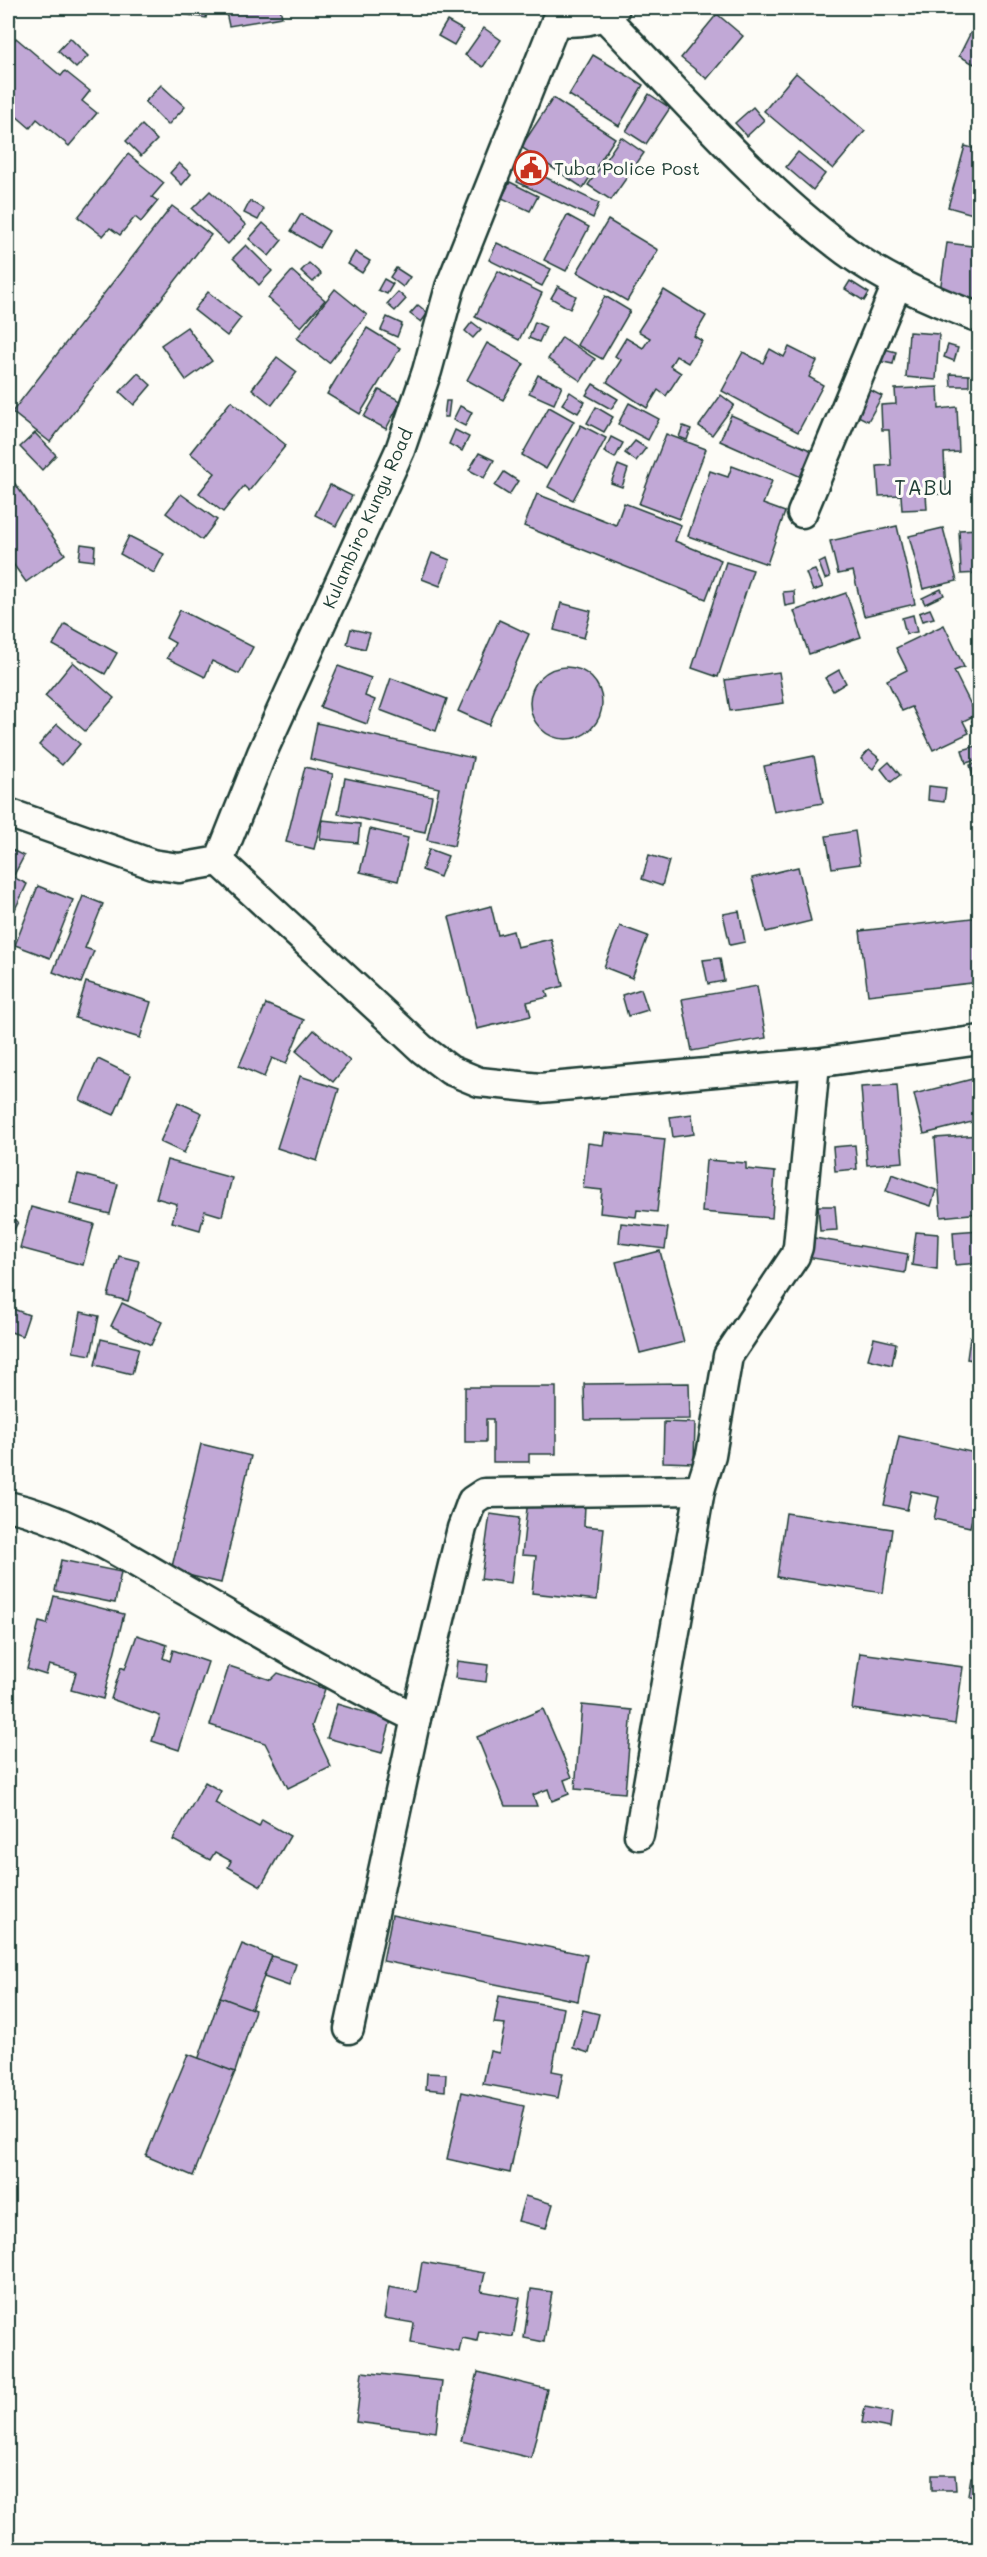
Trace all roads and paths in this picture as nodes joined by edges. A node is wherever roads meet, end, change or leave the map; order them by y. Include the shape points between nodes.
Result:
1 (610, 12) edge
2 (547, 14) edge
3 (898, 282) junction
4 (980, 318) edge
5 (802, 513) dead end
6 (8, 813) edge
7 (219, 861) junction
8 (980, 1040) edge
9 (815, 1063) junction
10 (699, 1490) junction
11 (8, 1506) edge
12 (416, 1718) junction
13 (639, 1835) dead end
14 (349, 2029) dead end

1 - 2 street, Kulambiro Kungu Road via 579,23
1 - 3 street via 787,204 847,252
2 - 7 street, Kulambiro Kungu Road via 450,287 400,450 262,753
3 - 4 street
3 - 5 street
6 - 7 street via 152,864 179,868
7 - 9 street via 422,1048 450,1070 479,1082 540,1088
8 - 9 street
9 - 10 street via 795,1256 728,1356 711,1455
10 - 12 street via 484,1493 478,1497 468,1509 462,1528
10 - 13 street
11 - 12 street via 27,1510 99,1542 332,1676
12 - 14 street

